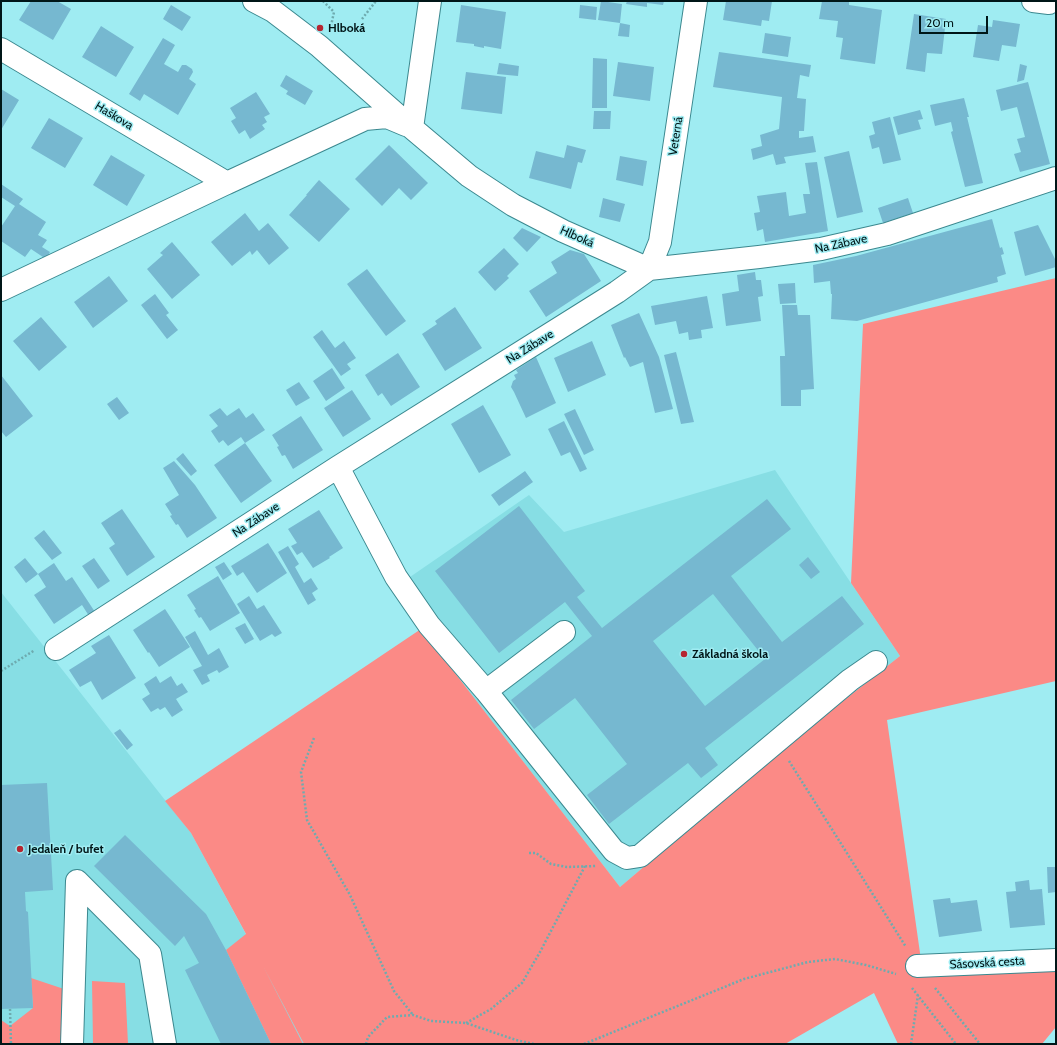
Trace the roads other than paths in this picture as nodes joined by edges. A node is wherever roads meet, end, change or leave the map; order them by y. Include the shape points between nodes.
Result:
1 (254, 1) edge
2 (430, 1) edge
3 (696, 1) edge
4 (1, 49) edge
5 (412, 128) junction
6 (1056, 178) edge
7 (227, 183) junction
8 (649, 269) junction
9 (1, 290) edge
10 (338, 467) junction
11 (564, 632) dead end
12 (47, 649) road end
13 (876, 662) dead end
14 (486, 691) junction
15 (1056, 960) edge
16 (909, 976) road end
17 (72, 1044) edge
18 (165, 1044) edge

1 - 5 street, Hlboká via 273,11 319,46
2 - 5 street
3 - 8 street, Veterná via 660,242
4 - 7 street, Haškova
5 - 7 street via 387,117 365,119
5 - 8 street, Hlboká via 469,176 513,205
6 - 8 street, Na Zábave via 887,234 821,250
7 - 9 street
8 - 10 street, Na Zábave via 617,292
10 - 12 street, Na Zábave
10 - 14 street via 396,577 428,625
11 - 14 street
13 - 14 street via 850,680 640,856 627,858 614,851
15 - 16 street, Sásovská cesta
17 - 18 street via 77,881 150,954

